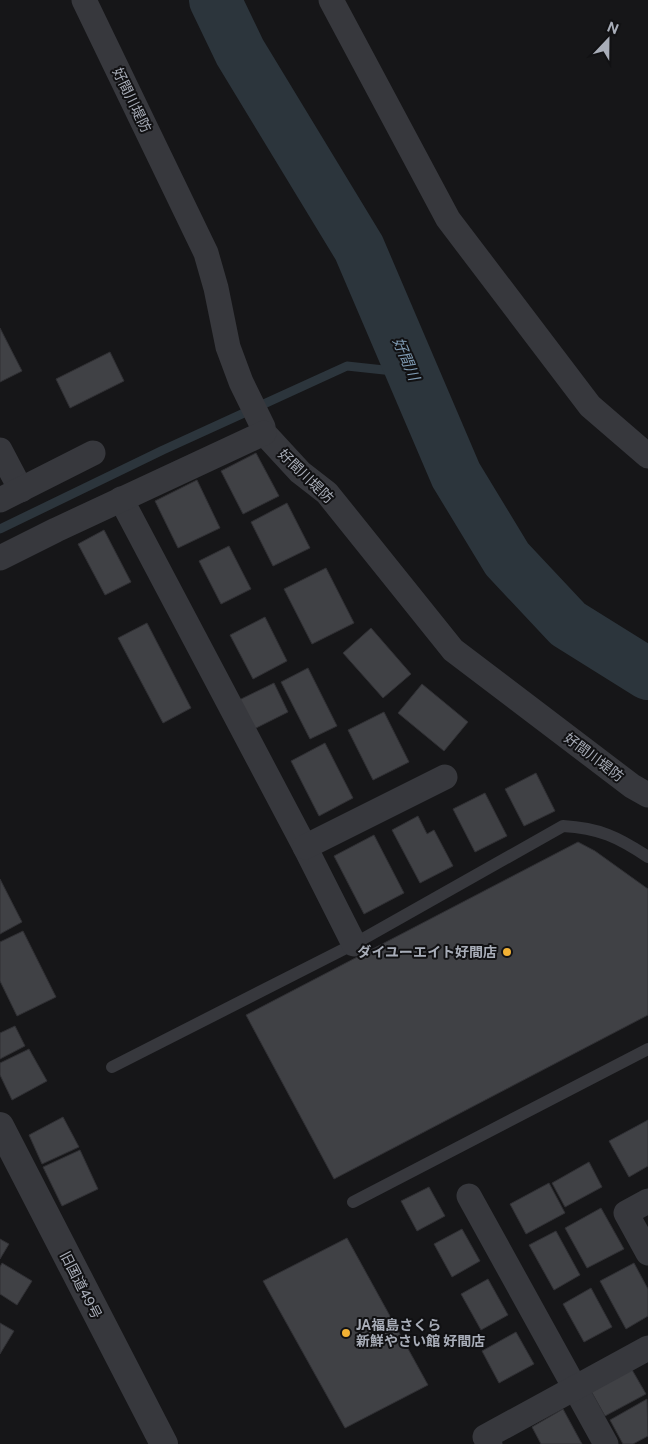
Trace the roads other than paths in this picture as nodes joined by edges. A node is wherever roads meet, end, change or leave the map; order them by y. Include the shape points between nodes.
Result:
1 (84, 0) edge
2 (331, 0) edge
3 (263, 430) junction
4 (0, 450) edge
5 (93, 453) dead end
6 (648, 456) edge
7 (10, 495) edge
8 (121, 499) junction
9 (0, 558) edge
10 (445, 777) dead end
11 (648, 795) edge
12 (305, 847) junction
13 (648, 857) edge
14 (354, 944) junction
15 (648, 1049) edge
16 (112, 1067) dead end
17 (0, 1126) edge
18 (469, 1196) dead end
19 (648, 1201) edge
20 (353, 1202) dead end
21 (648, 1253) edge
22 (648, 1348) edge
23 (575, 1388) junction
24 (164, 1444) edge
25 (490, 1444) edge
26 (606, 1444) edge

1 - 3 street, 好間川堤防 via 206,253 228,347
2 - 6 street via 448,219 590,406
3 - 8 street
3 - 11 street, 好間川堤防 via 300,472 328,493 454,650
4 - 7 street
5 - 7 street
8 - 9 street
8 - 12 street
10 - 12 street
12 - 14 street
13 - 14 lane via 601,831 563,826
14 - 16 lane
15 - 20 lane
17 - 24 street, 旧国道49号
18 - 23 street
19 - 21 street via 626,1213
22 - 23 street
23 - 25 street via 486,1436
23 - 26 street

